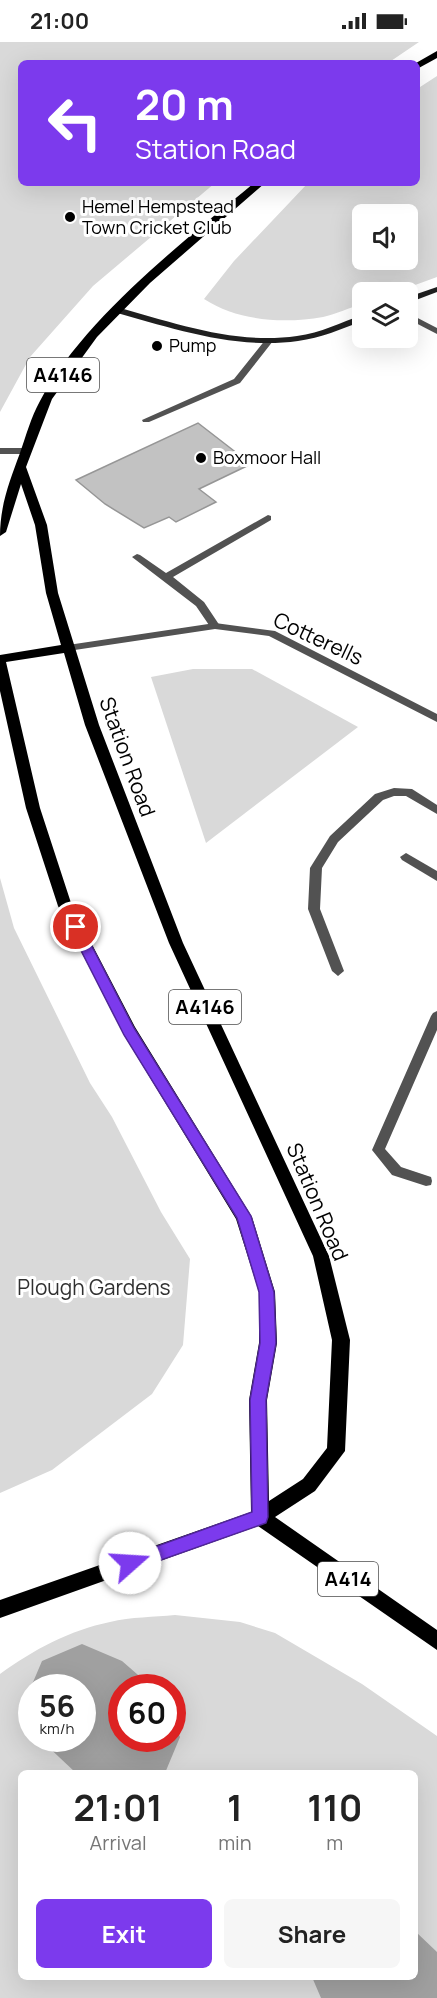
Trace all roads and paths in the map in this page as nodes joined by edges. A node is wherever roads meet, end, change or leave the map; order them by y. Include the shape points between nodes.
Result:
1 (437, 54) edge
2 (420, 64) edge
3 (256, 186) edge
4 (437, 289) edge
5 (418, 296) edge
6 (116, 310) junction
7 (418, 321) edge
8 (352, 322) edge
9 (437, 331) edge
10 (269, 341) junction
11 (146, 420) dead end
12 (0, 450) edge
13 (23, 458) junction
14 (268, 518) dead end
15 (0, 532) edge
16 (137, 557) dead end
17 (166, 577) junction
18 (215, 626) junction
19 (68, 648) junction
20 (0, 661) edge
21 (437, 718) edge
22 (437, 810) edge
23 (406, 857) dead end
24 (437, 877) edge
25 (338, 971) dead end
26 (437, 1016) edge
27 (426, 1181) dead end
28 (260, 1517) junction
29 (0, 1609) edge
30 (437, 1641) edge

1 - 2 main road
3 - 6 main road, A4146
4 - 5 street
6 - 10 street via 224,338
6 - 13 main road, A4146 via 47,397
7 - 9 street
8 - 10 street via 323,333
10 - 11 street via 237,381
12 - 13 street
13 - 15 main road
13 - 19 main road, Station Road / A4146
14 - 17 street
16 - 17 street
17 - 18 street via 200,604
18 - 19 street, Cotterells
18 - 21 street, Cotterells via 271,633
19 - 20 main road
19 - 28 main road, Station Road / A4146 via 92,725 176,944 321,1256 340,1340 336,1450 309,1485
20 - 28 main road via 33,808 65,906 129,1031 244,1216 267,1292 268,1343 258,1400
22 - 25 street via 408,792 379,797 334,839 316,868 314,909
23 - 24 street
26 - 27 street via 378,1150 397,1171
28 - 29 main road, Station Road
28 - 30 main road, A414

